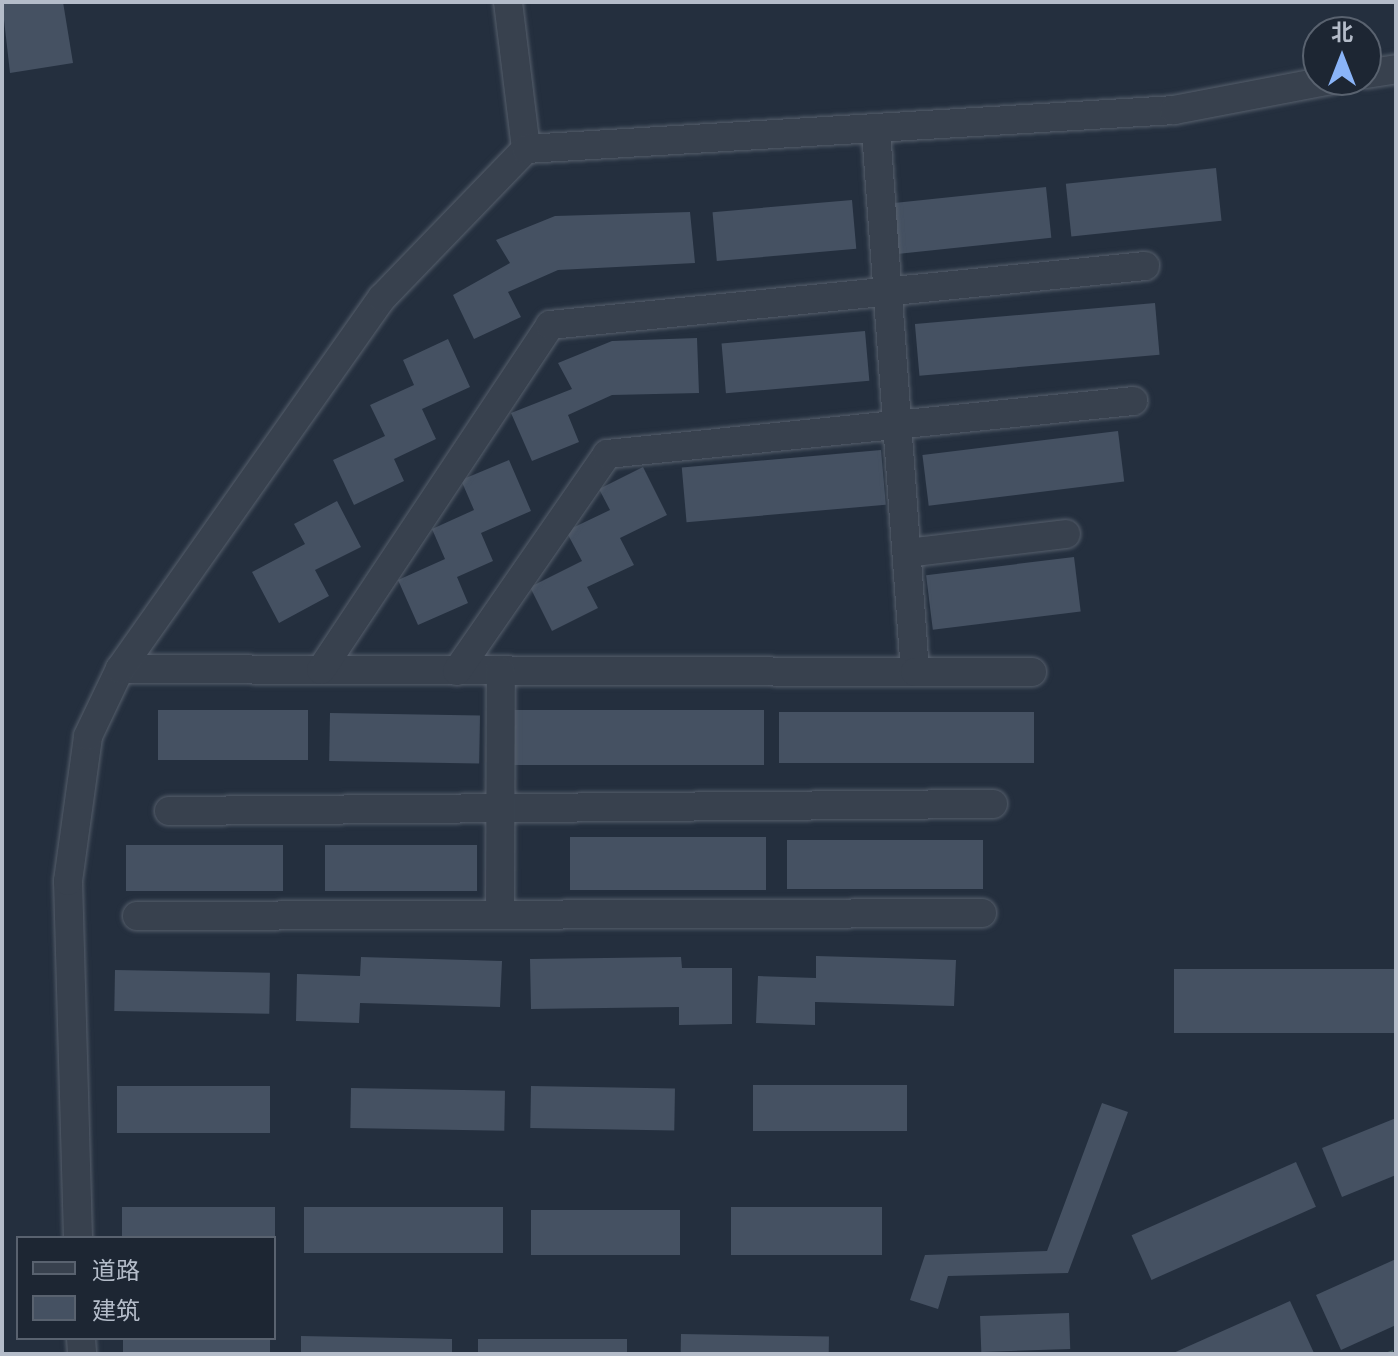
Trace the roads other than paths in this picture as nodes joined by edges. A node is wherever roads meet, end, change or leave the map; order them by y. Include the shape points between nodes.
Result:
1 (508, 2) edge
2 (1302, 86) edge
3 (876, 130) junction
4 (526, 149) junction
5 (1145, 266) dead end
6 (887, 291) junction
7 (1133, 401) dead end
8 (897, 423) junction
9 (1066, 534) dead end
10 (907, 553) junction
11 (120, 669) junction
12 (321, 670) junction
13 (457, 671) junction
14 (501, 671) junction
15 (915, 672) junction
16 (1032, 672) dead end
17 (993, 804) dead end
18 (500, 808) junction
19 (169, 811) dead end
20 (982, 913) dead end
21 (500, 915) junction
22 (137, 916) dead end
23 (78, 1236) edge

1 - 4 street
2 - 3 street via 1174,110
3 - 4 street
3 - 6 street
4 - 11 street via 382,298
5 - 6 street
6 - 8 street
6 - 12 street via 550,325
7 - 8 street
8 - 10 street
8 - 13 street via 607,454
9 - 10 street
10 - 15 street
11 - 12 street
11 - 23 street via 88,736 68,881
12 - 13 street
13 - 14 street
14 - 15 street
14 - 18 street
15 - 16 street
17 - 18 street
18 - 19 street
18 - 21 street
20 - 21 street
21 - 22 street

